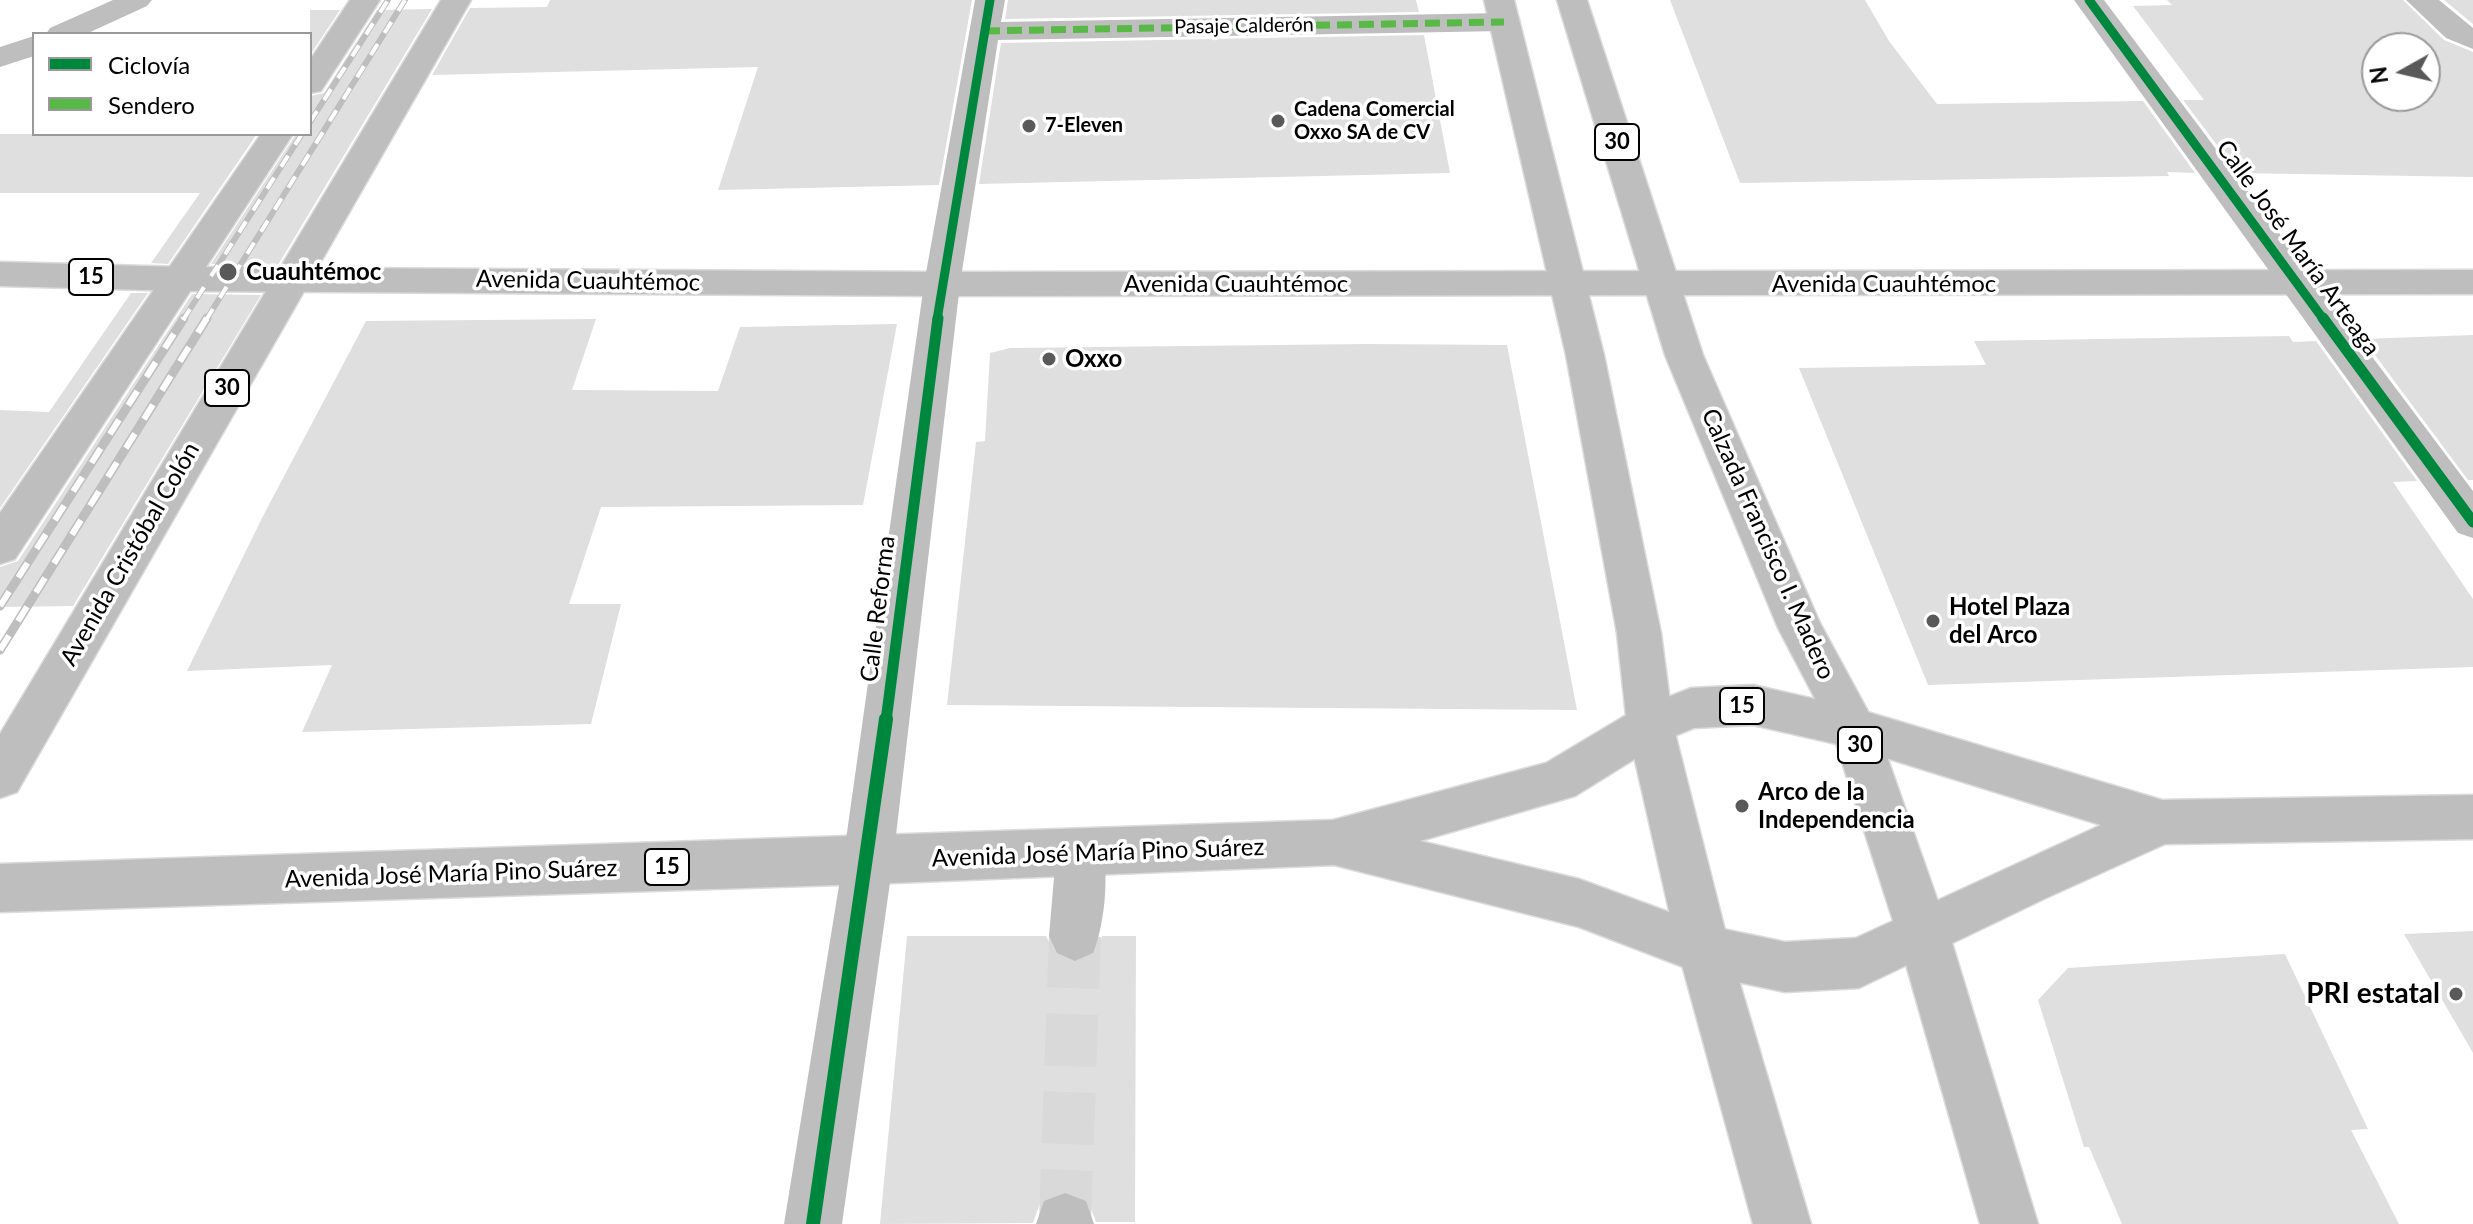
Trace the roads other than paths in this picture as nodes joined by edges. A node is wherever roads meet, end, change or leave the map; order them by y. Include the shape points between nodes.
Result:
1 (137, 0) edge
2 (365, 0) edge
3 (456, 0) edge
4 (1572, 0) edge
5 (2089, 0) edge
6 (2421, 0) edge
7 (1501, 11) edge
8 (987, 15) edge
9 (65, 32) edge
10 (2473, 40) edge
11 (32, 46) edge
12 (0, 58) edge
13 (312, 81) edge
14 (276, 136) edge
15 (0, 274) edge
16 (291, 278) junction
17 (182, 279) junction
18 (2473, 282) edge
19 (2296, 283) junction
20 (942, 284) junction
21 (1567, 285) junction
22 (1661, 285) junction
23 (2473, 522) edge
24 (0, 547) edge
25 (1650, 725) junction
26 (1854, 728) junction
27 (0, 777) edge
28 (2473, 817) edge
29 (2162, 822) junction
30 (1333, 843) junction
31 (1081, 854) junction
32 (868, 861) junction
33 (0, 888) edge
34 (1923, 933) junction
35 (1075, 936) tunnel mouth
36 (1704, 950) junction
37 (813, 1224) edge
38 (1782, 1224) edge
39 (2009, 1224) edge

1 - 9 main road
2 - 13 main road
3 - 16 main road, Avenida Cristóbal Colón / 30
4 - 22 main road, Calzada Francisco I. Madero / 30
5 - 19 main road, Calle José María Arteaga
6 - 10 main road
7 - 8 main road, Pasaje Calderón
7 - 21 main road
8 - 20 main road, Calle Reforma
11 - 12 main road
14 - 17 main road
15 - 17 main road, Avenida Cuauhtémoc / 15
16 - 17 main road, Avenida Cuauhtémoc / 15
16 - 20 main road, Avenida Cuauhtémoc / 15
16 - 27 main road, Avenida Cristóbal Colón / 30
17 - 24 main road
18 - 19 main road, Avenida Cuauhtémoc / 15
19 - 22 main road, Avenida Cuauhtémoc / 15
19 - 23 main road, Calle José María Arteaga
20 - 21 main road, Avenida Cuauhtémoc / 15
20 - 32 main road, Calle Reforma
21 - 22 main road, Avenida Cuauhtémoc / 15
21 - 25 main road via 1639,633
22 - 26 main road, Calzada Francisco I. Madero / 30 via 1684,355 1800,628
25 - 26 main road, Avenida José María Pino Suárez / 15 via 1691,708 1753,705
25 - 30 main road, Avenida José María Pino Suárez / 15 via 1558,781
25 - 36 main road
26 - 29 main road, Avenida José María Pino Suárez / 15
26 - 34 main road, Calzada Francisco I. Madero / 30
28 - 29 main road, Avenida José María Pino Suárez / 15
29 - 34 main road, Avenida José María Pino Suárez / 15
30 - 31 main road, Avenida José María Pino Suárez / 15
30 - 36 main road, Avenida José María Pino Suárez / 15 via 1579,903
31 - 32 main road, Avenida José María Pino Suárez / 15
31 - 35 main road
32 - 33 main road, Avenida José María Pino Suárez / 15
32 - 37 main road, Calle Reforma
34 - 36 main road, Avenida José María Pino Suárez / 15 via 1859,963 1785,967
34 - 39 main road, Calzada Francisco I. Madero / 30
36 - 38 main road

